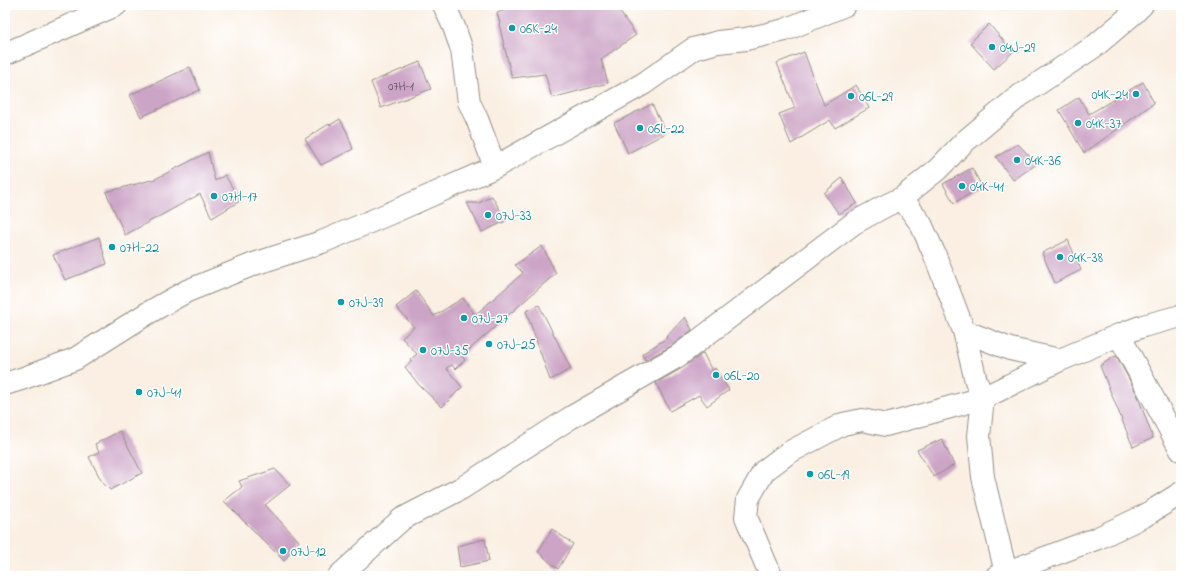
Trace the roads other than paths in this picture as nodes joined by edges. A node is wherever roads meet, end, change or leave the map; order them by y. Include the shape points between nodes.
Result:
1 (116, 5) edge
2 (444, 5) edge
3 (845, 5) edge
4 (1142, 5) edge
5 (5, 54) edge
6 (495, 166) junction
7 (902, 198) junction
8 (1181, 316) edge
9 (964, 331) junction
10 (1118, 335) junction
11 (1060, 360) junction
12 (5, 384) edge
13 (983, 398) junction
14 (1181, 450) edge
15 (1181, 493) edge
16 (1001, 574) edge
17 (339, 576) edge
18 (771, 576) edge

1 - 5 street
2 - 6 street via 462,50 469,102
3 - 6 street via 785,30 693,49 643,84
4 - 7 street via 1095,46 1018,97
6 - 12 street via 322,242 254,264 187,291 75,359
7 - 9 street via 921,224
7 - 17 street via 854,223 678,356 570,418 462,488 402,519
8 - 10 street
9 - 11 street via 1010,349
9 - 13 street via 976,381
10 - 11 street
10 - 14 street
11 - 13 street
13 - 16 street via 979,436 983,477
13 - 18 street via 886,425 862,420 843,424 788,453 764,471 748,500 746,517
15 - 16 street via 1144,516 1098,538

